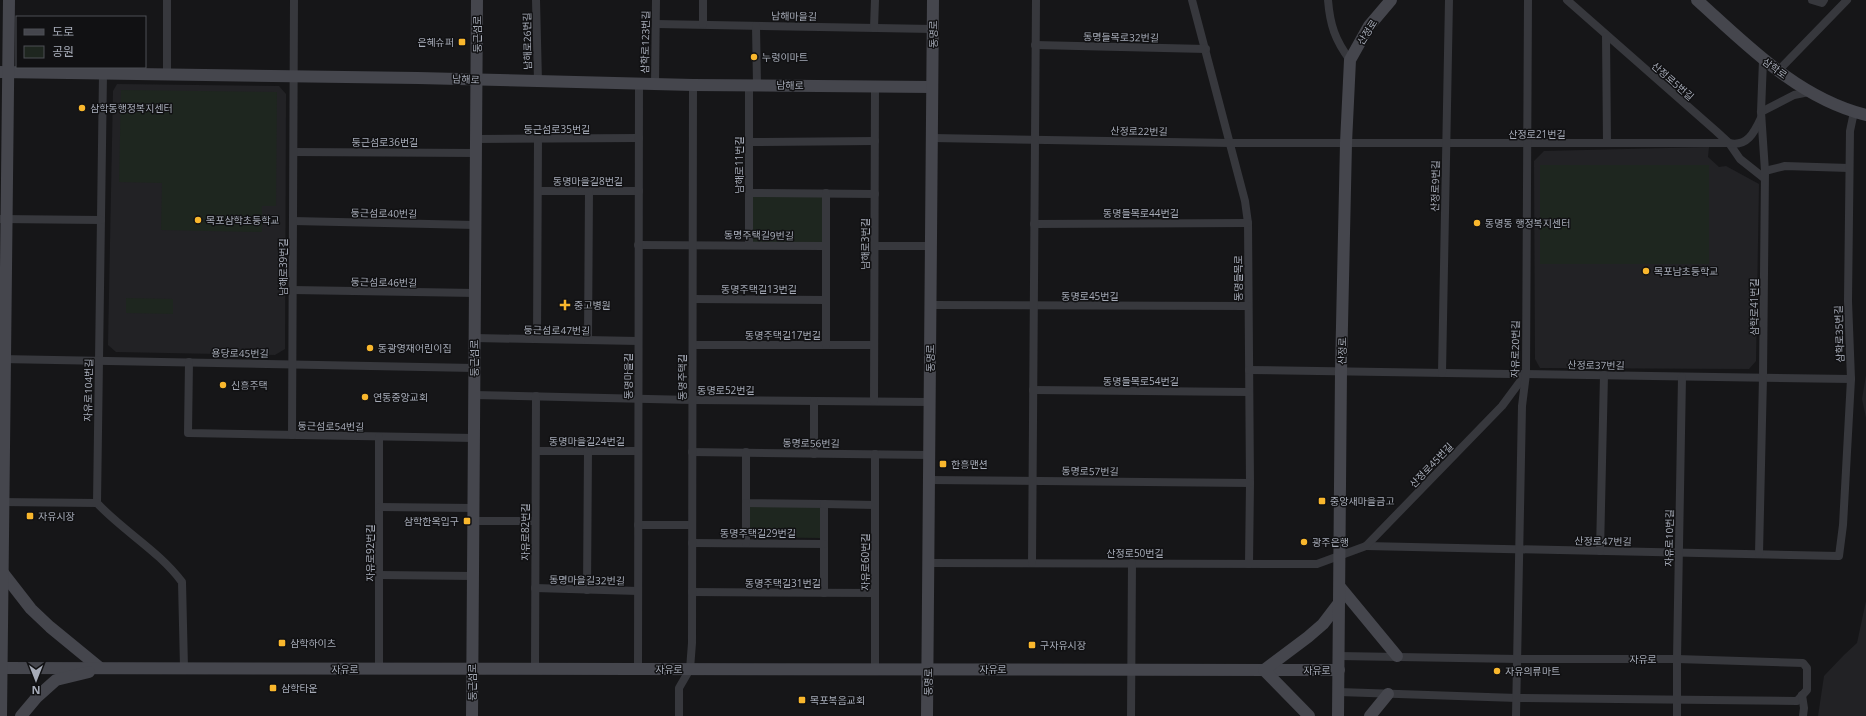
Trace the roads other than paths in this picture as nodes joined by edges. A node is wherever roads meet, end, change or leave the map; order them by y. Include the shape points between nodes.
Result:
1 (9, 0) edge
2 (167, 0) edge
3 (294, 0) edge
4 (477, 0) edge
5 (536, 0) edge
6 (656, 0) edge
7 (703, 0) edge
8 (875, 0) edge
9 (933, 0) edge
10 (1036, 0) edge
11 (1192, 0) edge
12 (1328, 0) edge
13 (1391, 0) edge
14 (1449, 0) edge
15 (1528, 0) edge
16 (1567, 0) edge
17 (1697, 0) edge
18 (1812, 0) edge
19 (1824, 0) edge
20 (1847, 0) edge
21 (656, 24) junction
22 (703, 24) junction
23 (756, 26) junction
24 (874, 28) junction
25 (933, 29) junction
26 (1606, 36) junction
27 (1035, 45) junction
28 (1206, 49) junction
29 (1350, 60) junction
30 (1763, 60) junction
31 (1778, 71) junction
32 (4, 72) edge
33 (103, 74) junction
34 (167, 74) junction
35 (294, 76) junction
36 (477, 80) junction
37 (538, 81) junction
38 (639, 83) junction
39 (655, 84) junction
40 (693, 85) junction
41 (753, 85) junction
42 (876, 86) junction
43 (932, 87) junction
44 (1809, 92) junction
45 (1854, 112) junction
46 (1761, 115) junction
47 (1866, 115) edge
48 (476, 138) junction
49 (639, 138) junction
50 (932, 138) junction
51 (538, 139) junction
52 (1035, 140) junction
53 (875, 141) junction
54 (749, 142) junction
55 (1230, 143) junction
56 (1346, 143) junction
57 (1729, 143) junction
58 (1445, 144) junction
59 (1526, 144) junction
60 (1607, 144) junction
61 (294, 152) junction
62 (476, 152) junction
63 (1849, 168) junction
64 (1765, 175) junction
65 (538, 191) junction
66 (589, 191) junction
67 (638, 191) junction
68 (749, 193) junction
69 (826, 193) junction
70 (875, 194) junction
71 (3, 219) edge
72 (101, 220) junction
73 (293, 221) junction
74 (1248, 223) junction
75 (1034, 224) junction
76 (475, 225) junction
77 (638, 245) junction
78 (693, 245) junction
79 (749, 245) junction
80 (826, 246) junction
81 (875, 246) junction
82 (931, 246) junction
83 (293, 290) junction
84 (475, 294) junction
85 (693, 299) junction
86 (826, 300) junction
87 (931, 305) junction
88 (1034, 305) junction
89 (1248, 306) junction
90 (475, 338) junction
91 (537, 339) junction
92 (588, 340) junction
93 (638, 340) junction
94 (692, 345) junction
95 (826, 345) junction
96 (874, 346) junction
97 (2, 359) edge
98 (99, 360) junction
99 (189, 362) junction
100 (293, 364) junction
101 (474, 368) junction
102 (1249, 370) junction
103 (1341, 371) junction
104 (1442, 373) junction
105 (1526, 374) junction
106 (1604, 375) junction
107 (1682, 377) junction
108 (1763, 378) junction
109 (1851, 379) junction
110 (1033, 390) junction
111 (1249, 392) junction
112 (474, 395) junction
113 (536, 396) junction
114 (638, 399) junction
115 (692, 400) junction
116 (814, 401) junction
117 (874, 401) junction
118 (930, 402) junction
119 (292, 435) junction
120 (379, 437) junction
121 (474, 438) junction
122 (588, 450) junction
123 (536, 451) junction
124 (638, 451) junction
125 (692, 452) junction
126 (746, 452) junction
127 (814, 454) junction
128 (876, 454) junction
129 (930, 455) junction
130 (929, 480) junction
131 (1032, 480) junction
132 (1250, 483) junction
133 (2, 502) edge
134 (97, 503) junction
135 (746, 503) junction
136 (824, 504) junction
137 (875, 505) junction
138 (380, 507) junction
139 (473, 508) junction
140 (473, 521) junction
141 (535, 521) junction
142 (638, 525) junction
143 (692, 525) junction
144 (692, 543) junction
145 (746, 543) junction
146 (824, 544) junction
147 (1366, 546) junction
148 (1520, 549) junction
149 (1600, 551) junction
150 (1679, 553) junction
151 (1758, 554) junction
152 (1340, 555) junction
153 (1839, 556) joint
154 (929, 563) junction
155 (1032, 563) junction
156 (1132, 563) junction
157 (1249, 564) junction
158 (380, 575) junction
159 (1, 576) edge
160 (473, 576) junction
161 (1340, 587) junction
162 (535, 588) junction
163 (587, 590) junction
164 (638, 591) junction
165 (692, 592) junction
166 (824, 593) junction
167 (875, 593) junction
168 (1340, 603) junction
169 (1339, 656) junction
170 (1397, 656) junction
171 (1518, 659) junction
172 (1676, 659) junction
173 (1, 668) edge
174 (100, 668) junction
175 (184, 668) junction
176 (379, 669) junction
177 (472, 669) junction
178 (535, 669) junction
179 (638, 669) junction
180 (690, 669) junction
181 (875, 669) junction
182 (928, 669) junction
183 (1131, 670) junction
184 (1264, 670) junction
185 (1339, 670) junction
186 (1339, 692) junction
187 (1388, 694) junction
188 (1517, 698) junction
189 (1800, 698) junction
190 (1676, 699) junction
191 (1, 716) edge
192 (21, 716) edge
193 (472, 716) edge
194 (679, 716) edge
195 (927, 716) edge
196 (1131, 716) edge
197 (1309, 716) edge
198 (1338, 716) edge
199 (1370, 716) edge
200 (1516, 716) edge
201 (1678, 716) edge
202 (1803, 716) edge

1 - 32 street
2 - 34 street
3 - 35 street, 남해로39번길
4 - 36 street, 둥근섬로
5 - 37 street, 남해로26번길
6 - 21 street, 삼학로123번길
7 - 22 street
8 - 24 street
9 - 25 street, 동명로
10 - 27 street
11 - 28 street, 동명들목로
12 - 29 street via 1336,39
13 - 29 street, 산정로 via 1368,26
14 - 58 street, 산정로9번길
15 - 59 street, 자유로20번길
16 - 26 street, 산정로5번길
17 - 30 street, 삼학로
18 - 19 street via 1822,3
20 - 31 street
21 - 22 street, 남해마을길
21 - 39 street, 삼학로123번길
22 - 23 street, 남해마을길
23 - 24 street, 남해마을길
23 - 41 street, 남해로11번길
24 - 25 street, 남해마을길
25 - 43 street, 동명로
26 - 57 street, 산정로5번길
26 - 60 street
27 - 28 street, 동명들목로32번길
27 - 52 street
28 - 55 street, 동명들목로
29 - 56 street, 산정로
30 - 31 street, 삼학로
30 - 46 street, 삼학로41번길
31 - 44 street, 삼학로
32 - 33 street, 남해로
32 - 71 street
33 - 34 street, 남해로
33 - 72 street, 자유로104번길
34 - 35 street, 남해로
35 - 36 street, 남해로
35 - 61 street, 남해로39번길
36 - 37 street, 남해로
36 - 48 street, 둥근섬로
37 - 38 street, 남해로
38 - 39 street, 남해로
38 - 49 street, 동명마을길
39 - 40 street, 남해로
40 - 41 street, 남해로
40 - 78 street, 동명주택길
41 - 42 street, 남해로
41 - 54 street, 남해로11번길
42 - 43 street, 남해로
42 - 53 street, 남해로3번길
43 - 50 street, 동명로
44 - 45 street, 삼학로
44 - 46 street via 1794,95
45 - 47 street, 삼학로
45 - 63 street, 삼학로35번길 via 1850,132
46 - 57 street, 산정로21번길 via 1754,133 1745,142
46 - 64 street, 삼학로41번길
48 - 51 street, 둥근섬로35번길
48 - 62 street, 둥근섬로
49 - 51 street, 둥근섬로35번길
49 - 67 street, 동명마을길
50 - 52 street, 산정로22번길
50 - 82 street, 동명로
51 - 65 street
52 - 55 street, 산정로22번길
52 - 75 street
53 - 54 street
53 - 70 street, 남해로3번길
54 - 68 street, 남해로11번길
55 - 56 street, 산정로22번길
55 - 74 street, 동명들목로
56 - 58 street, 산정로21번길
56 - 103 street, 산정로
57 - 60 street, 산정로21번길
57 - 64 street, 산정로5번길 via 1740,159
58 - 59 street, 산정로21번길
58 - 104 street, 산정로9번길
59 - 60 street, 산정로21번길
59 - 105 street, 자유로20번길
61 - 62 street, 둥근섬로36번길
61 - 73 street, 남해로39번길
62 - 76 street, 둥근섬로
63 - 64 street via 1785,166
63 - 109 street, 삼학로35번길 via 1848,301
64 - 108 street, 삼학로41번길
65 - 66 street, 동명마을길8번길
65 - 91 street
66 - 67 street, 동명마을길8번길
66 - 92 street
67 - 77 street, 동명마을길
68 - 69 street
68 - 79 street, 남해로11번길
69 - 70 street
69 - 80 street
70 - 81 street, 남해로3번길
71 - 72 street
71 - 97 street
72 - 98 street, 자유로104번길
73 - 76 street, 둥근섬로40번길
73 - 83 street, 남해로39번길
74 - 75 street, 동명들목로44번길
74 - 89 street, 동명들목로
75 - 88 street
76 - 84 street, 둥근섬로
77 - 78 street, 동명주택길9번길
77 - 93 street, 동명마을길
78 - 79 street, 동명주택길9번길
78 - 85 street, 동명주택길
79 - 80 street, 동명주택길9번길
80 - 86 street
81 - 82 street
81 - 96 street, 남해로3번길
82 - 87 street, 동명로
83 - 84 street, 둥근섬로46번길
83 - 100 street, 남해로39번길
84 - 90 street, 둥근섬로
85 - 86 street, 동명주택길13번길
85 - 94 street, 동명주택길
86 - 95 street
87 - 88 street, 동명로45번길
87 - 118 street, 동명로
88 - 89 street, 동명로45번길
88 - 110 street
89 - 102 street, 동명들목로
90 - 91 street, 둥근섬로47번길
90 - 101 street, 둥근섬로
91 - 92 street, 둥근섬로47번길
92 - 93 street, 둥근섬로47번길
93 - 114 street, 동명마을길
94 - 95 street, 동명주택길17번길
94 - 115 street, 동명주택길
95 - 96 street, 동명주택길17번길
96 - 117 street, 남해로3번길
97 - 98 street, 용당로45번길
97 - 133 street
98 - 99 street, 용당로45번길
98 - 134 street, 자유로104번길
99 - 100 street, 용당로45번길
99 - 119 street, 둥근섬로54번길 via 188,433
100 - 101 street, 용당로45번길
100 - 119 street, 남해로39번길
101 - 112 street, 둥근섬로
102 - 103 street, 산정로37번길
102 - 111 street, 동명들목로
103 - 104 street, 산정로37번길
103 - 152 street, 산정로
104 - 105 street, 산정로37번길
105 - 106 street, 산정로37번길
105 - 147 street, 산정로45번길 via 1502,406
105 - 148 street, 자유로20번길 via 1522,406
106 - 107 street, 산정로37번길
106 - 149 street
107 - 108 street, 산정로37번길
107 - 150 street, 자유로10번길
108 - 109 street, 산정로37번길
108 - 151 street, 삼학로41번길
109 - 153 street, 삼학로35번길 via 1844,518
110 - 111 street, 동명들목로54번길
110 - 131 street
111 - 132 street, 동명들목로
112 - 113 street, 동명로52번길
112 - 121 street, 둥근섬로
113 - 114 street, 동명로52번길
113 - 123 street, 자유로82번길
114 - 115 street, 동명로52번길
114 - 124 street, 동명마을길
115 - 116 street, 동명로52번길
115 - 125 street, 동명주택길
116 - 117 street, 동명로52번길
116 - 127 street
117 - 118 street, 동명로52번길
118 - 129 street, 동명로
119 - 120 street, 둥근섬로54번길
120 - 121 street, 둥근섬로54번길
120 - 138 street, 자유로92번길
121 - 139 street, 둥근섬로
122 - 123 street, 동명마을길24번길
122 - 124 street, 동명마을길24번길
122 - 163 street
123 - 141 street, 자유로82번길
124 - 142 street, 동명마을길
125 - 126 street, 동명로56번길
125 - 143 street, 동명주택길
126 - 127 street, 동명로56번길
126 - 135 street
127 - 128 street, 동명로56번길
128 - 129 street, 동명로56번길
128 - 137 street, 자유로60번길
129 - 130 street, 동명로
130 - 131 street, 동명로57번길
130 - 154 street, 동명로
131 - 132 street, 동명로57번길
131 - 155 street
132 - 157 street, 동명들목로
133 - 134 street
133 - 159 street
134 - 175 street via 112,519 156,555 182,582
135 - 136 street
135 - 145 street
136 - 137 street
136 - 146 street
137 - 167 street, 자유로60번길
138 - 139 street
138 - 158 street, 자유로92번길
139 - 140 street, 둥근섬로
140 - 141 street
140 - 160 street, 둥근섬로
141 - 162 street, 자유로82번길
142 - 143 street
142 - 164 street, 동명마을길
143 - 144 street, 동명주택길
144 - 145 street, 동명주택길29번길
144 - 165 street, 동명주택길
145 - 146 street, 동명주택길29번길
146 - 166 street
147 - 148 street, 산정로47번길
147 - 152 street, 산정로45번길
148 - 149 street, 산정로47번길
148 - 171 street, 자유로20번길
149 - 150 street, 산정로47번길
150 - 151 street, 산정로47번길
150 - 172 street, 자유로10번길
151 - 153 street, 산정로47번길
152 - 157 street, 산정로50번길 via 1317,564
152 - 161 street, 산정로
154 - 155 street, 산정로50번길
154 - 182 street, 동명로
155 - 156 street, 산정로50번길
156 - 157 street, 산정로50번길
156 - 183 street
158 - 160 street
158 - 176 street, 자유로92번길
159 - 173 street
159 - 174 street via 50,627
160 - 177 street, 둥근섬로
161 - 168 street, 산정로
161 - 170 street
162 - 163 street, 동명마을길32번길
162 - 178 street, 자유로82번길
163 - 164 street, 동명마을길32번길
164 - 179 street, 동명마을길
165 - 166 street, 동명주택길31번길
165 - 180 street, 동명주택길
166 - 167 street, 동명주택길31번길
167 - 181 street, 자유로60번길
168 - 169 street, 산정로
168 - 184 street via 1308,638
169 - 170 street, 자유로
169 - 185 street, 산정로
170 - 171 street, 자유로
171 - 172 street, 자유로
171 - 188 street, 자유로20번길
172 - 189 street, 자유로 via 1803,663 1807,668 1806,690
172 - 190 street, 자유로10번길
173 - 174 street, 자유로
173 - 191 street
174 - 175 street, 자유로
174 - 192 street via 56,680
175 - 176 street, 자유로
176 - 177 street, 자유로
177 - 178 street, 자유로
177 - 193 street, 둥근섬로
178 - 179 street, 자유로
179 - 180 street, 자유로
180 - 181 street, 자유로
180 - 194 street via 679,688
181 - 182 street, 자유로
182 - 183 street, 자유로
182 - 195 street, 동명로
183 - 184 street, 자유로
183 - 196 street
184 - 185 street, 자유로
184 - 197 street
185 - 186 street, 산정로
186 - 187 street
186 - 198 street, 산정로
187 - 188 street
187 - 199 street
188 - 190 street
188 - 200 street, 자유로20번길
189 - 190 street
189 - 202 street via 1804,708
190 - 201 street, 자유로10번길

